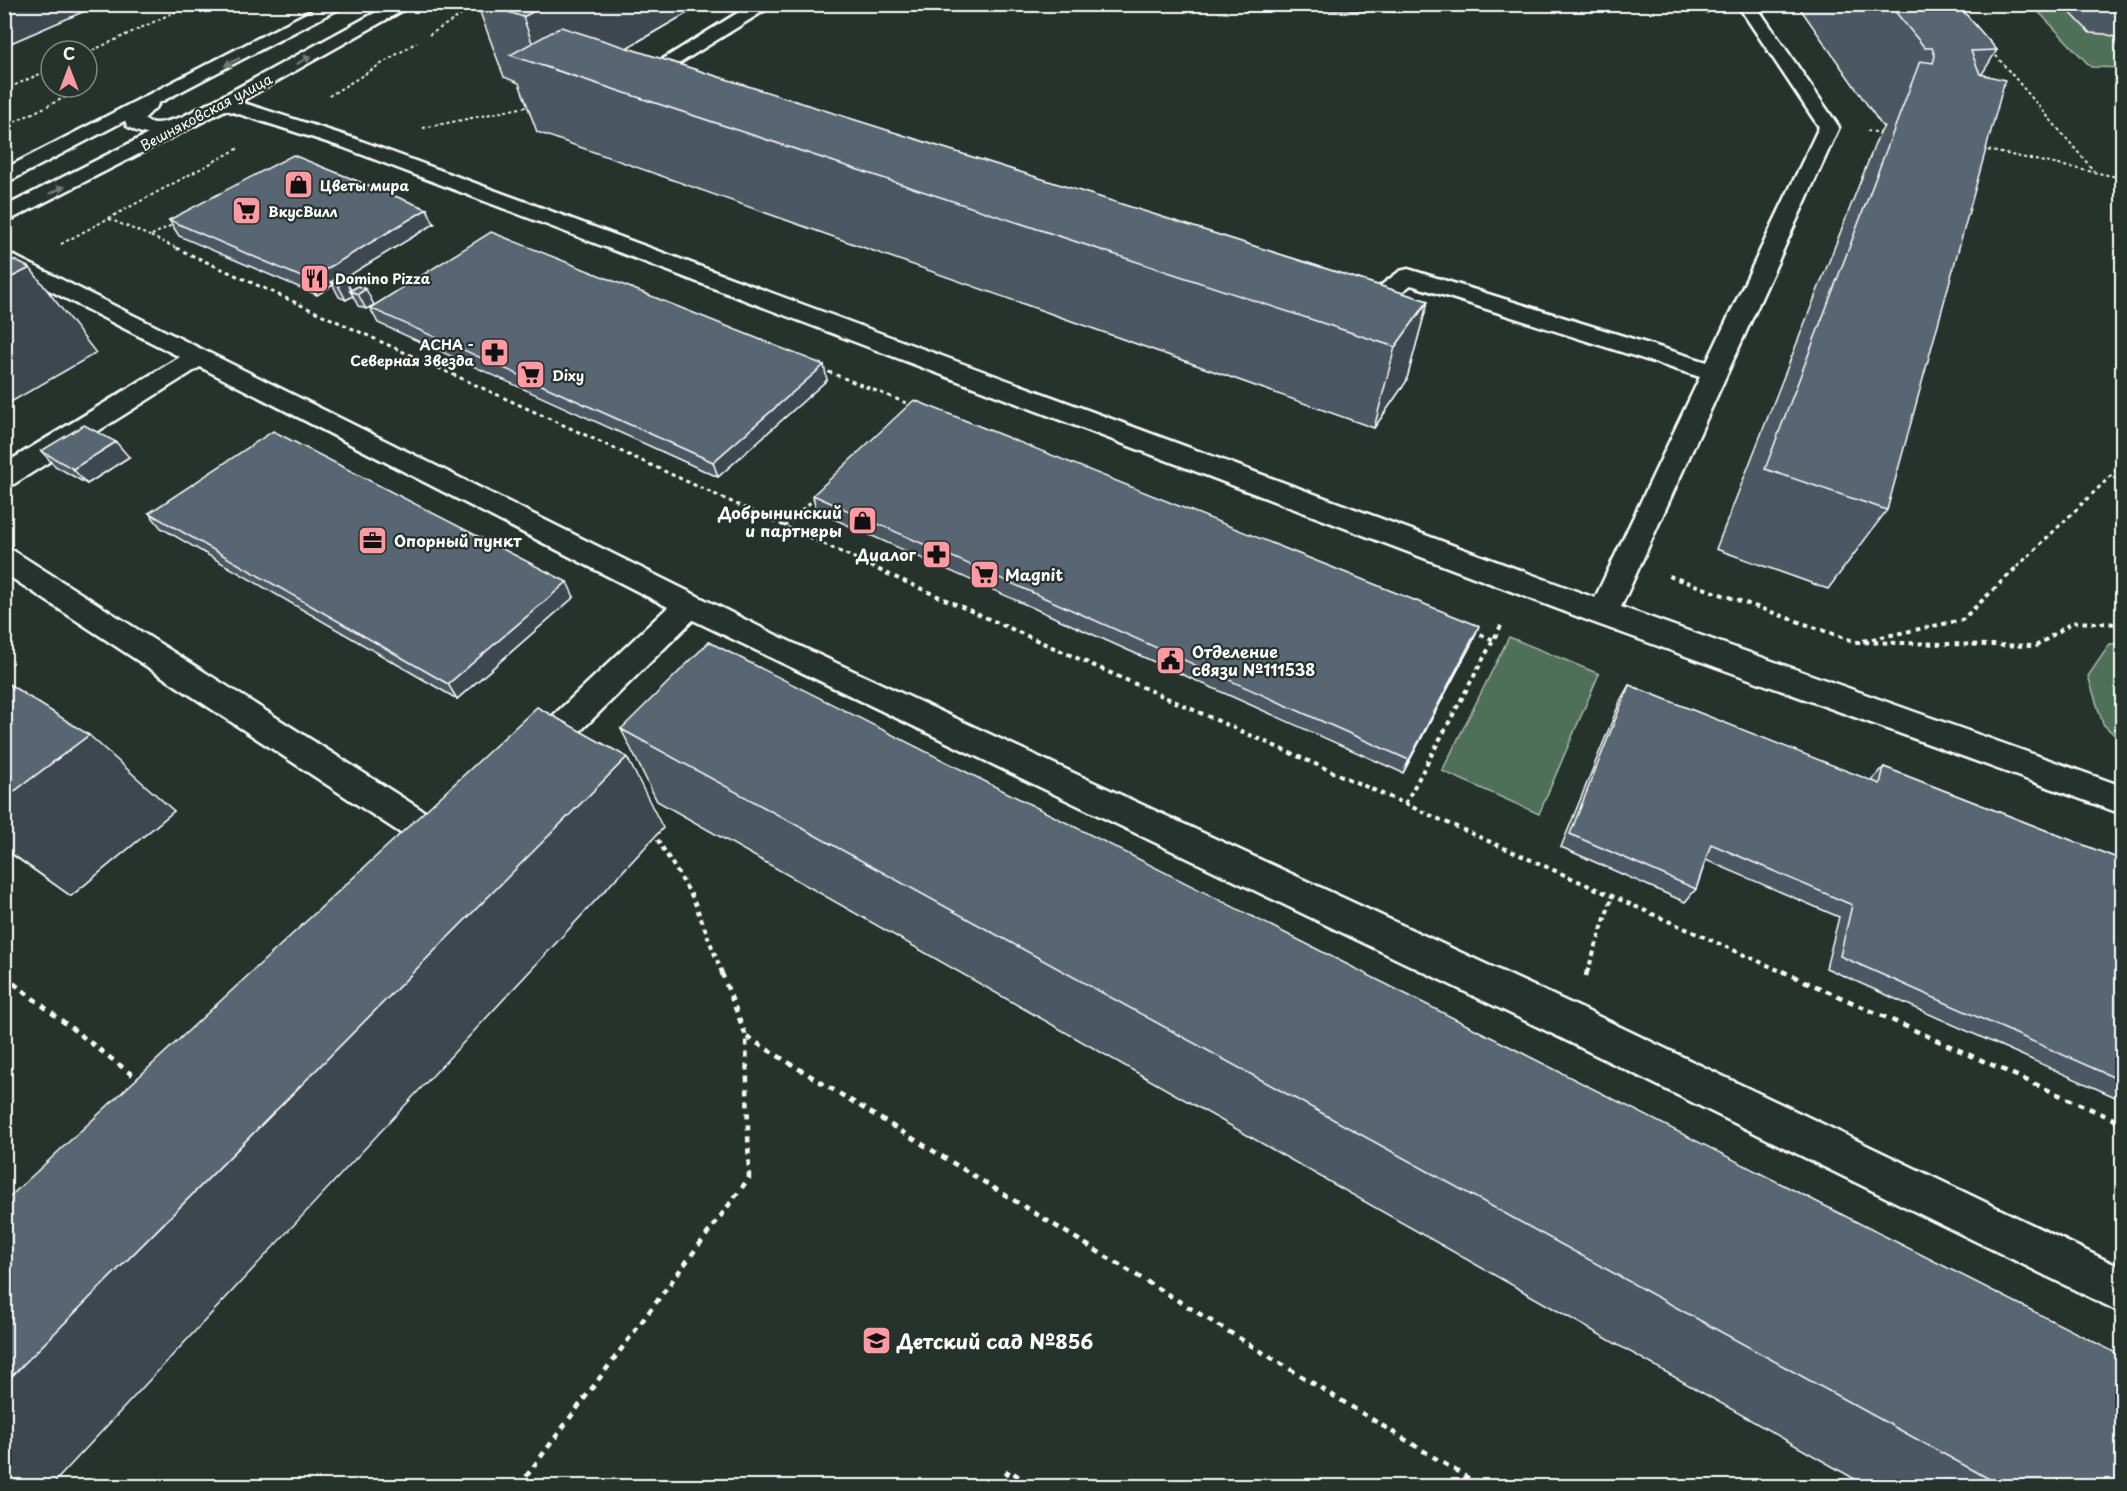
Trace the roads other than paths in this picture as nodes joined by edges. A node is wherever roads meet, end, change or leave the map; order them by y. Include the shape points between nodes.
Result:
1 (339, 4) edge
2 (405, 4) edge
3 (766, 4) edge
4 (1746, 4) edge
5 (654, 93) edge
6 (224, 103) junction
7 (148, 105) junction
8 (189, 121) junction
9 (4, 178) edge
10 (4, 216) edge
11 (4, 258) edge
12 (64, 288) junction
13 (34, 304) dead end
14 (1328, 309) edge
15 (200, 356) junction
16 (1716, 373) junction
17 (4, 477) edge
18 (4, 558) edge
19 (690, 605) junction
20 (1603, 614) junction
21 (515, 774) edge
22 (2122, 800) edge
23 (418, 867) edge
24 (2122, 1291) edge

1 -> 7 main road, Вешняковская улица
6 -> 2 main road, Вешняковская улица
3 - 5 main road via 631,85
4 - 16 main road via 1829,127
6 - 8 main road, Вешняковская улица
6 - 20 main road via 349,143
7 - 8 main road via 134,117 140,126 162,128
7 - 9 main road, Вешняковская улица
10 -> 8 main road, Вешняковская улица
11 - 12 main road
12 - 13 main road
12 - 15 main road
14 - 16 main road via 1350,317 1408,276
15 - 17 main road
15 - 19 main road
16 - 20 main road
18 - 23 main road via 455,831
19 - 21 main road
19 - 24 main road via 1571,1023
20 - 22 main road

